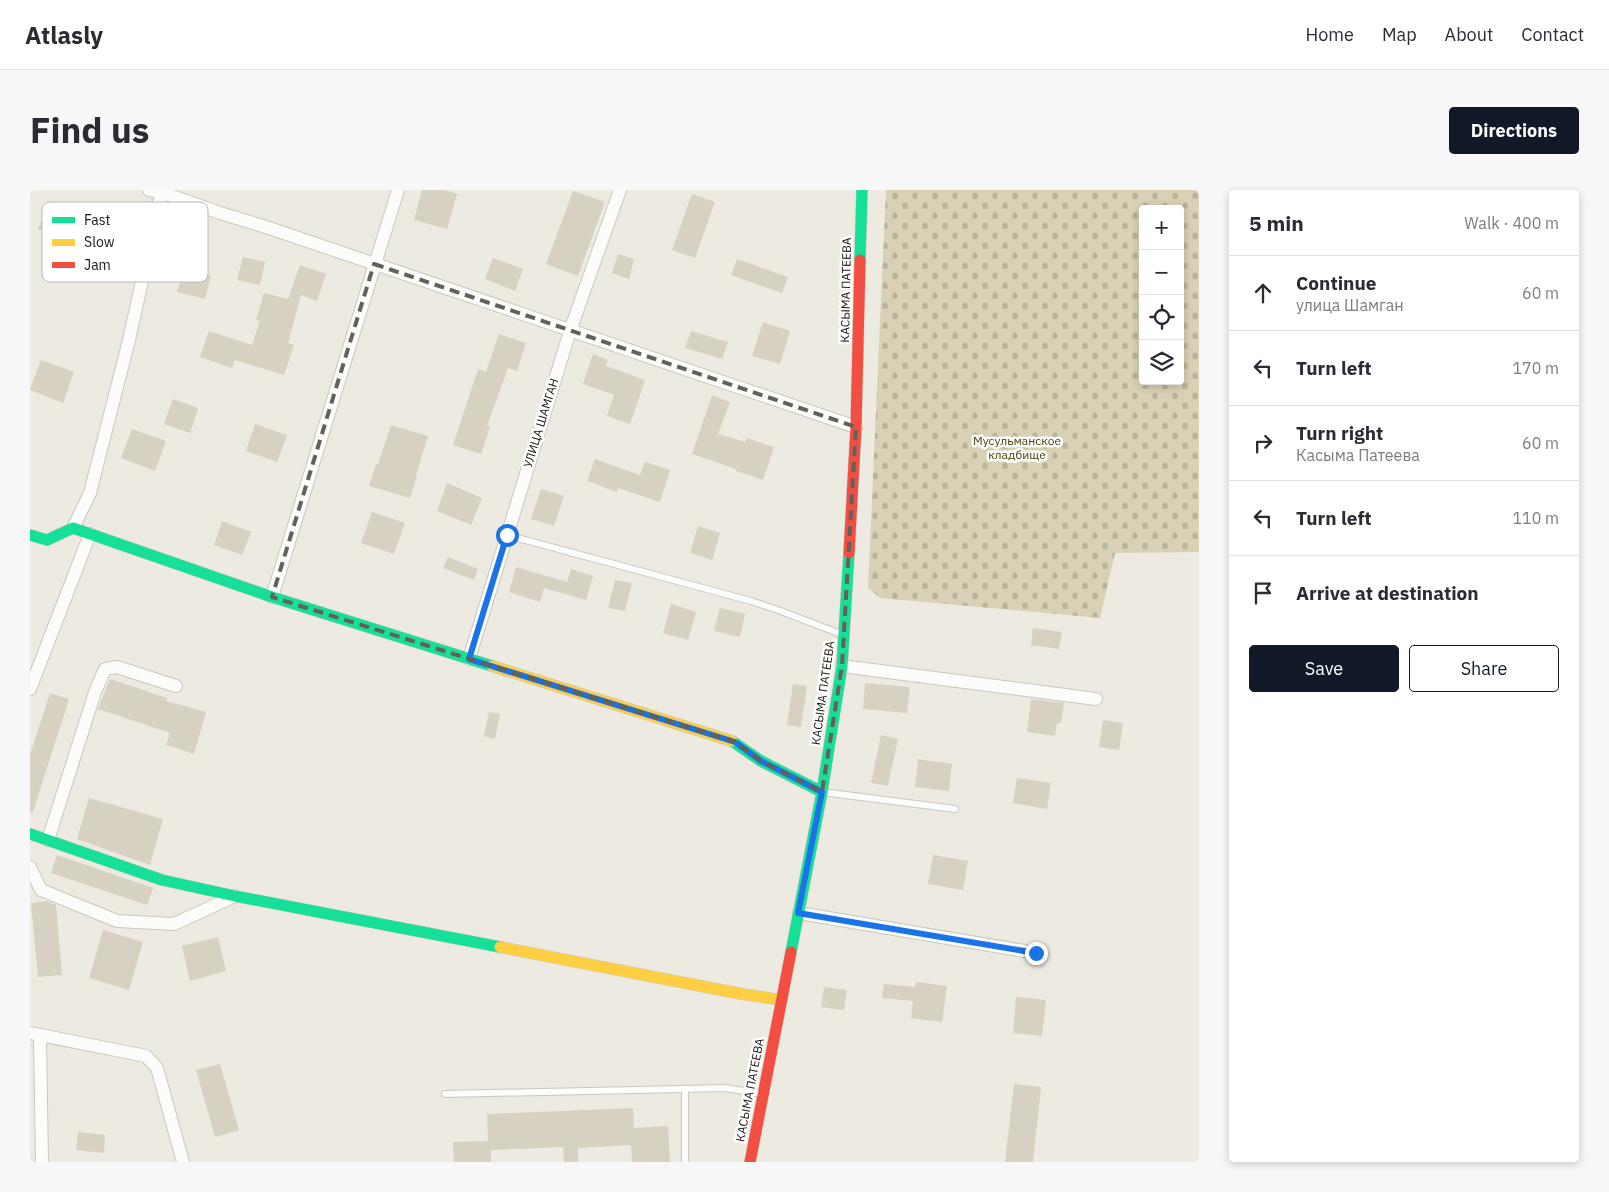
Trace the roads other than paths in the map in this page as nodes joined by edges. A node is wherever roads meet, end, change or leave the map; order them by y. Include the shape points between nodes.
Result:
1 (157, 190) edge
2 (398, 190) edge
3 (620, 190) edge
4 (862, 190) edge
5 (190, 202) edge
6 (208, 209) edge
7 (374, 264) junction
8 (140, 282) edge
9 (570, 331) junction
10 (856, 427) junction
11 (74, 528) junction
12 (90, 534) junction
13 (30, 535) edge
14 (507, 535) junction
15 (272, 597) junction
16 (844, 636) junction
17 (469, 659) junction
18 (842, 666) junction
19 (176, 686) dead end
20 (30, 689) edge
21 (1096, 699) dead end
22 (822, 792) junction
23 (955, 809) dead end
24 (30, 834) edge
25 (48, 840) junction
26 (30, 868) edge
27 (235, 896) junction
28 (798, 913) junction
29 (1036, 953) dead end
30 (782, 1000) junction
31 (35, 1034) edge
32 (685, 1089) junction
33 (446, 1094) dead end
34 (763, 1094) junction
35 (42, 1162) edge
36 (183, 1162) edge
37 (685, 1162) edge
38 (750, 1162) edge

1 - 5 street
2 - 7 street
3 - 9 street, УЛИЦА ШАМГАН
4 - 10 street, КАСЫМА ПАТЕЕВА
6 - 7 street
7 - 9 street
7 - 15 street
8 - 11 street via 129,340 90,494
9 - 10 street
9 - 14 street, УЛИЦА ШАМГАН
10 - 16 street, КАСЫМА ПАТЕЕВА
11 - 12 street
11 - 13 street via 47,540
12 - 15 street
12 - 20 street
14 - 16 lane via 751,601
14 - 17 street, УЛИЦА ШАМГАН
15 - 17 street
16 - 18 street, КАСЫМА ПАТЕЕВА
17 - 22 street via 735,742 761,761
18 - 21 street
18 - 22 street, КАСЫМА ПАТЕЕВА
19 - 25 street via 117,667 105,669
22 - 23 lane
22 - 28 street, КАСЫМА ПАТЕЕВА
24 - 25 street
25 - 27 street via 162,880
26 - 27 street via 41,890 117,921 174,924
27 - 30 street
28 - 29 street
28 - 30 street, КАСЫМА ПАТЕЕВА
30 - 34 street, КАСЫМА ПАТЕЕВА
31 - 35 street
31 - 36 street via 146,1056 157,1068
32 - 33 lane
32 - 34 lane via 726,1088
32 - 37 lane
34 - 38 street, КАСЫМА ПАТЕЕВА

